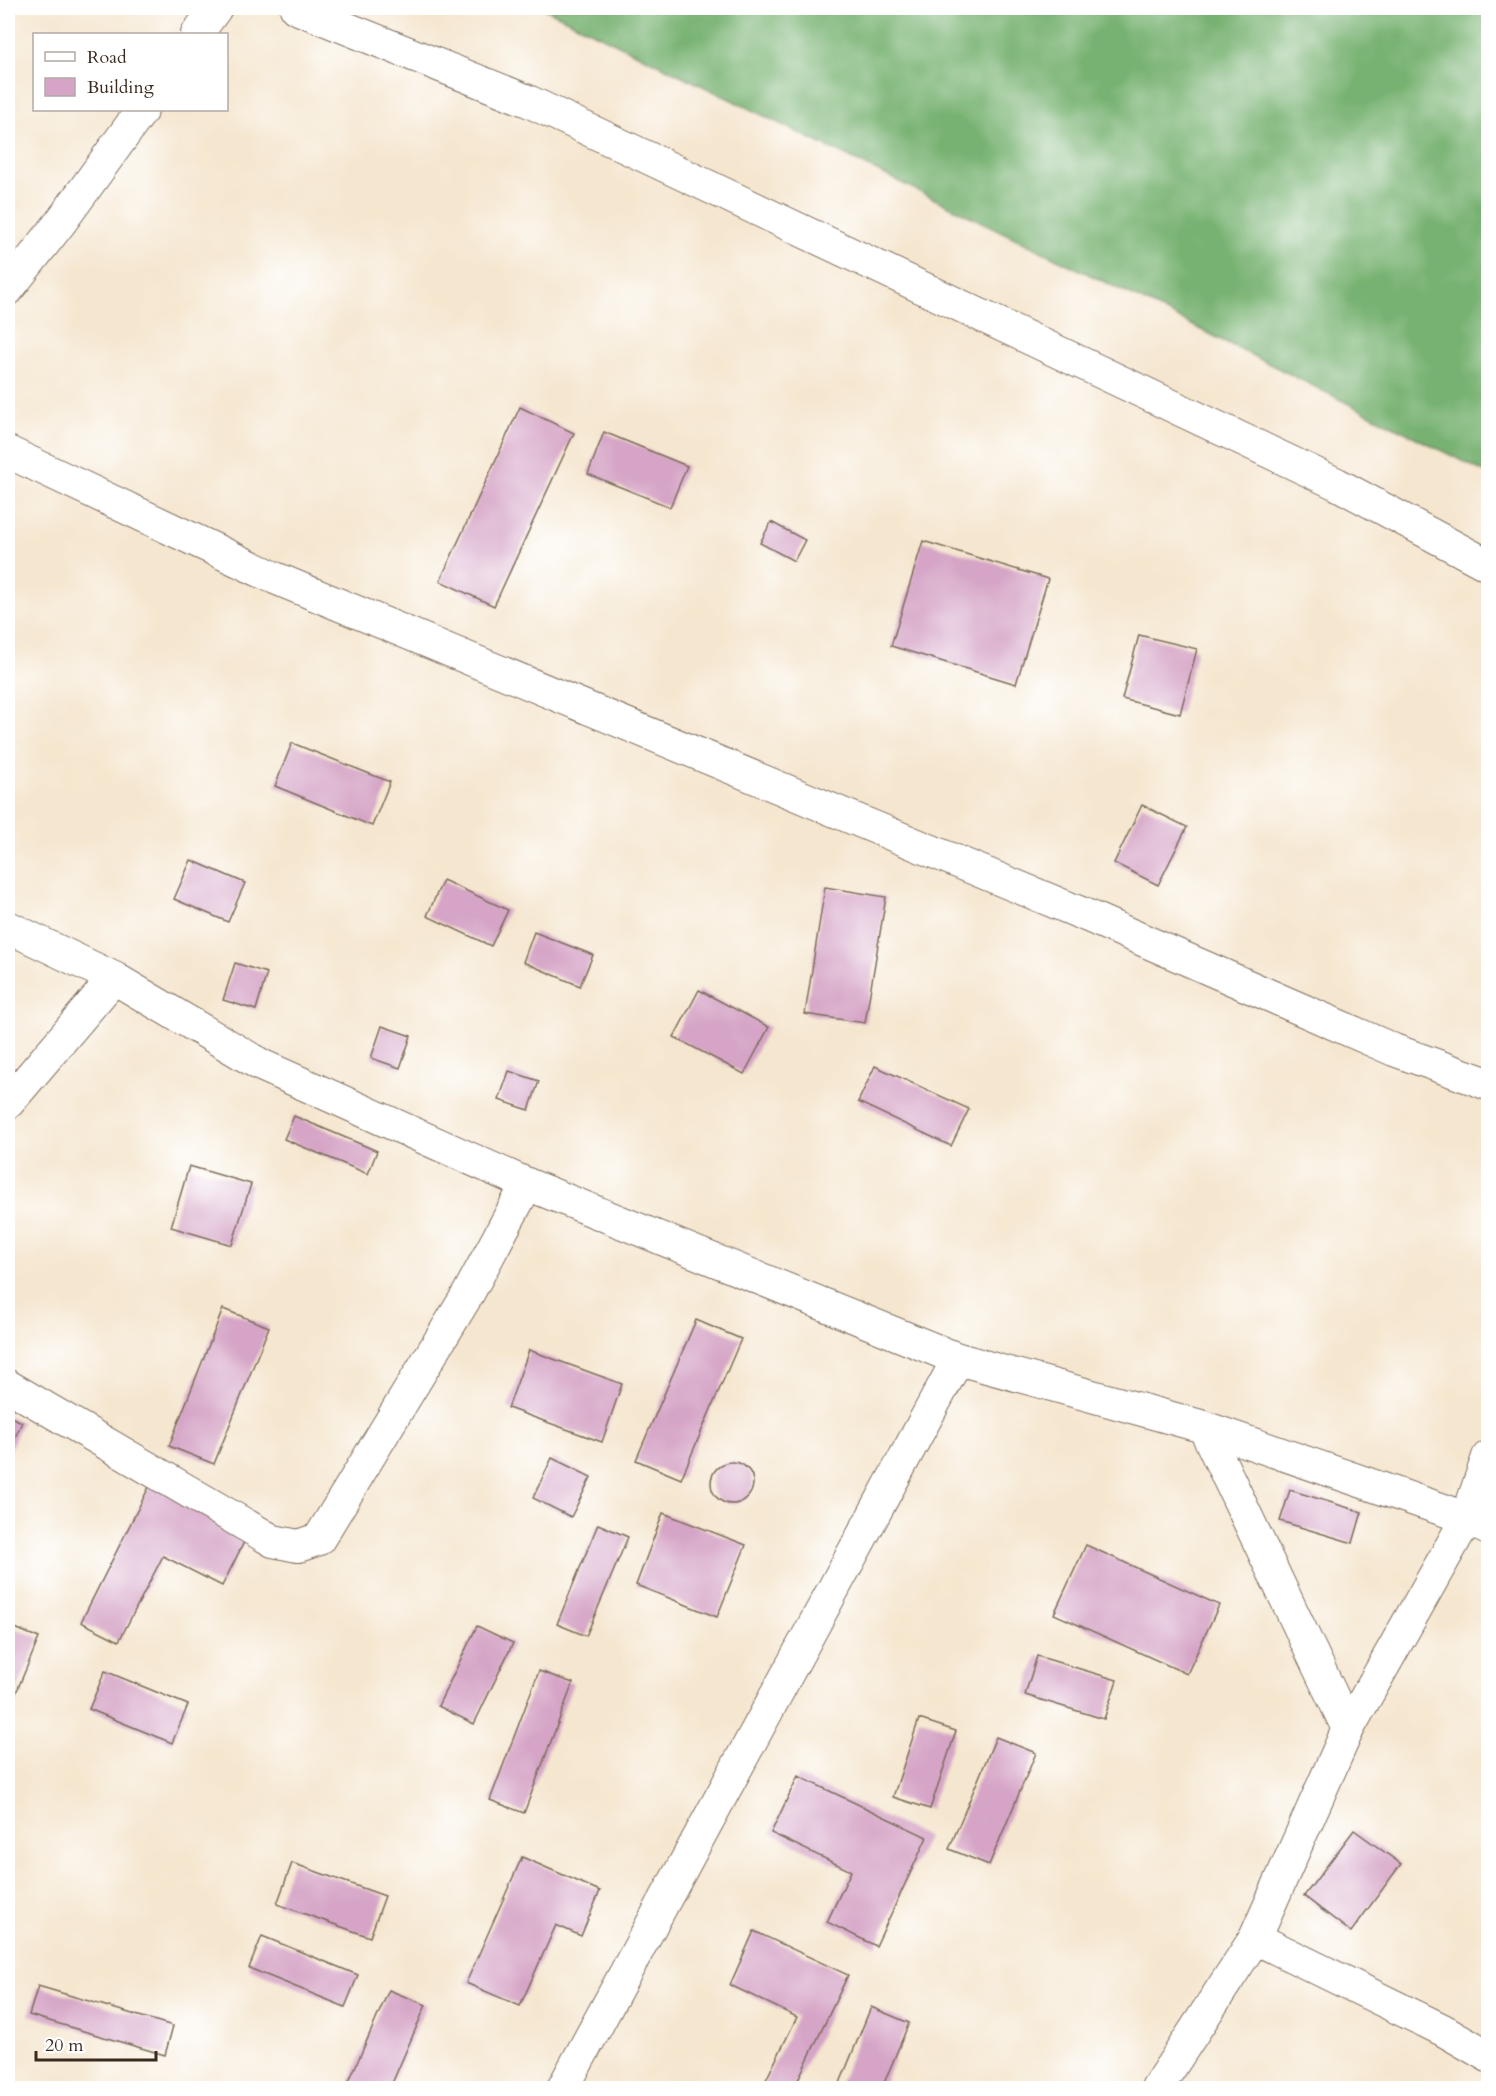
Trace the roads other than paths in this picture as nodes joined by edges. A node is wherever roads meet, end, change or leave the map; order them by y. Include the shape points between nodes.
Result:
1 (216, 8) edge
2 (296, 8) edge
3 (197, 33) edge
4 (141, 111) edge
5 (8, 289) edge
6 (8, 452) edge
7 (1488, 565) edge
8 (8, 927) edge
9 (114, 978) junction
10 (1488, 1084) edge
11 (8, 1103) edge
12 (527, 1184) junction
13 (958, 1359) junction
14 (8, 1386) edge
15 (1204, 1426) junction
16 (1488, 1457) edge
17 (1478, 1523) edge
18 (1348, 1729) junction
19 (1255, 1938) junction
20 (1488, 2056) edge
21 (563, 2088) edge
22 (1158, 2088) edge

1 - 3 street
2 - 7 street via 528,101 1326,479
4 - 5 street
6 - 10 street via 275,578 1088,916 1394,1050
8 - 9 street
9 - 11 street
9 - 12 street via 261,1065
12 - 13 street
12 - 14 street via 468,1294 319,1539 298,1546 273,1541
13 - 15 street
13 - 21 street
15 - 17 street
15 - 18 street
16 - 17 street
17 - 18 street
18 - 19 street
19 - 20 street
19 - 22 street

